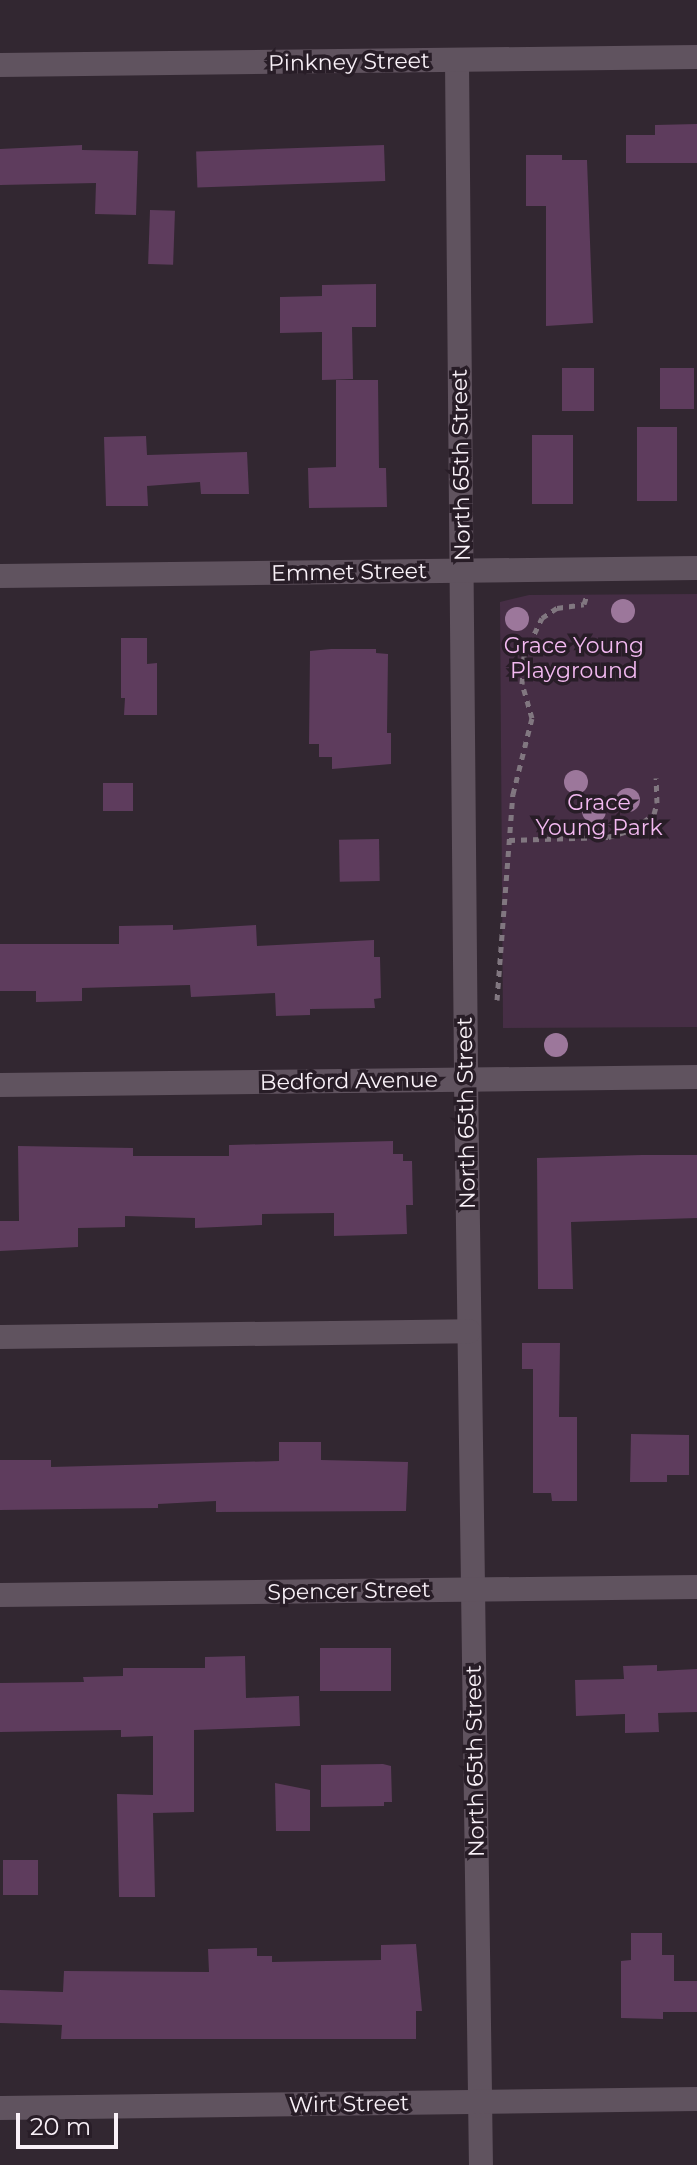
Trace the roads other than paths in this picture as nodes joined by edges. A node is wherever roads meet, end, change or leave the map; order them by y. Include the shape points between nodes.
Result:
1 (697, 57) edge
2 (457, 61) junction
3 (0, 65) edge
4 (697, 568) edge
5 (462, 571) junction
6 (0, 576) edge
7 (697, 1077) edge
8 (466, 1080) junction
9 (0, 1085) edge
10 (469, 1331) junction
11 (0, 1337) edge
12 (697, 1587) edge
13 (472, 1590) junction
14 (0, 1595) edge
15 (697, 2099) edge
16 (480, 2103) junction
17 (0, 2108) edge
18 (481, 2165) edge

1 - 2 street, Pinkney Street
2 - 3 street, Pinkney Street
2 - 5 street, North 65th Street
4 - 5 street, Emmet Street
5 - 6 street, Emmet Street
5 - 8 street, North 65th Street
7 - 8 street, Bedford Avenue
8 - 9 street, Bedford Avenue
8 - 10 street, North 65th Street
10 - 11 street
10 - 13 street, North 65th Street
12 - 13 street, Spencer Street
13 - 14 street, Spencer Street
13 - 16 street, North 65th Street
15 - 16 street, Wirt Street
16 - 17 street, Wirt Street
16 - 18 street, North 65th Street

